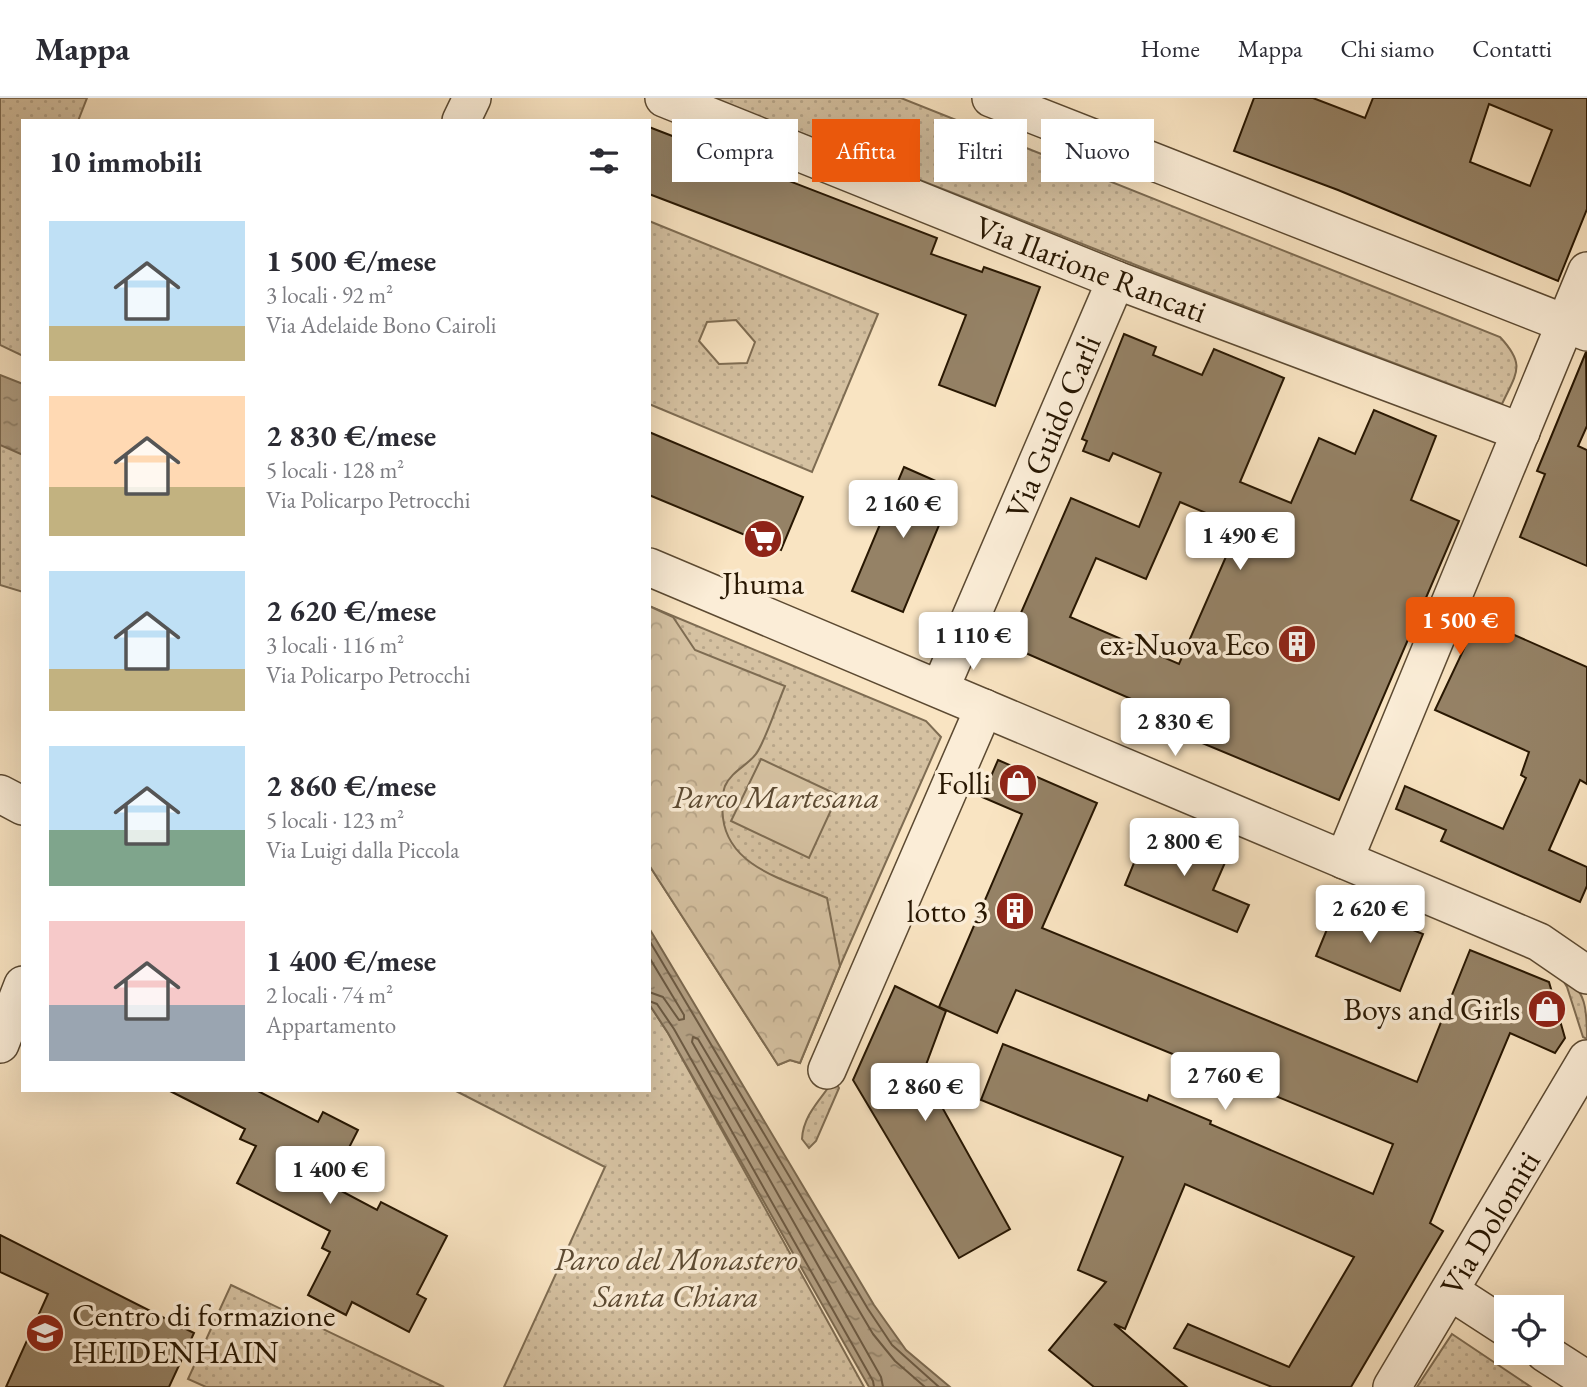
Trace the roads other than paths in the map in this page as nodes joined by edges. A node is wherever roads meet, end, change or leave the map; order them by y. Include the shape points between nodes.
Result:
1 (472, 98) edge
2 (664, 98) edge
3 (991, 98) edge
4 (462, 119) edge
5 (1587, 271) edge
6 (1116, 280) junction
7 (1576, 328) edge
8 (1521, 432) junction
9 (651, 568) edge
10 (940, 689) junction
11 (984, 708) junction
12 (0, 794) edge
13 (21, 805) edge
14 (1344, 860) junction
15 (1587, 940) edge
16 (1539, 942) junction
17 (1587, 975) edge
18 (21, 990) edge
19 (0, 1044) edge
20 (1587, 1059) edge
21 (827, 1070) dead end
22 (1450, 1291) junction
23 (1494, 1320) edge
24 (1564, 1365) edge
25 (1587, 1380) edge
26 (1392, 1387) edge

1 - 4 street
2 - 6 street, Via Ilarione Rancati
3 - 7 street
5 - 7 street
6 - 8 street, Via Ilarione Rancati
6 - 10 street, Via Guido Carli
7 - 8 street
8 - 14 street
9 - 10 street
10 - 11 street
11 - 14 street
11 - 21 street
12 - 13 street
14 - 16 street
15 - 16 street
16 - 17 street
18 - 19 street
20 - 22 street, Via Dolomiti
22 - 23 street
22 - 26 street, Via Dolomiti
24 - 25 street

